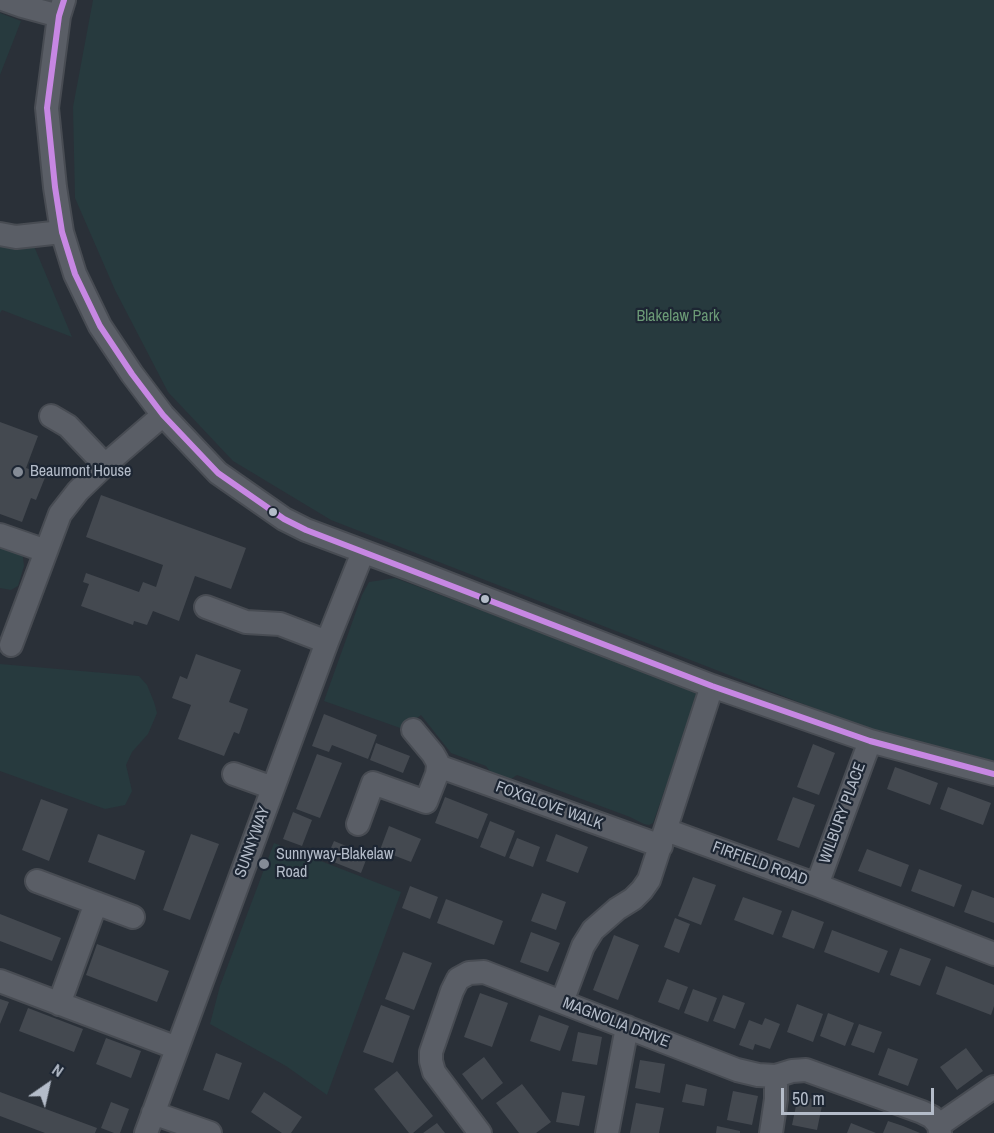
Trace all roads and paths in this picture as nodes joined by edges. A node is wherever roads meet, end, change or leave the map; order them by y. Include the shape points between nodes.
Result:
1 (5, 0) edge
2 (62, 8) edge
3 (62, 232) junction
4 (0, 234) edge
5 (163, 415) junction
6 (51, 416) dead end
7 (105, 465) junction
8 (0, 534) edge
9 (46, 551) junction
10 (363, 552) junction
11 (206, 607) dead end
12 (327, 642) junction
13 (11, 645) dead end
14 (712, 686) junction
15 (413, 730) dead end
16 (870, 741) junction
17 (438, 766) junction
18 (234, 774) dead end
19 (994, 774) edge
20 (273, 788) junction
21 (358, 824) dead end
22 (663, 838) junction
23 (38, 881) dead end
24 (817, 885) junction
25 (96, 903) junction
26 (134, 916) dead end
27 (994, 954) edge
28 (0, 981) edge
29 (562, 1002) junction
30 (59, 1004) junction
31 (627, 1027) junction
32 (177, 1048) junction
33 (776, 1076) junction
34 (994, 1088) edge
35 (149, 1123) edge
36 (939, 1129) edge
37 (210, 1133) edge
38 (480, 1133) edge
39 (607, 1133) edge
40 (771, 1133) edge

1 - 2 street via 22,6
2 - 3 street via 47,108
3 - 4 street via 16,237
3 - 5 street via 75,274 100,326
5 - 7 street
5 - 10 street via 218,473 284,519
6 - 7 street via 68,426
7 - 9 street via 60,514
8 - 9 street
9 - 13 street
10 - 12 street, SUNNYWAY
10 - 14 street
11 - 12 street via 246,622 280,624
12 - 20 street, SUNNYWAY
14 - 16 street
14 - 22 street
15 - 17 street
16 - 19 street
16 - 24 street, WILBURY PLACE
17 - 21 street via 426,802 373,783
17 - 22 street, FOXGLOVE WALK
18 - 20 street
20 - 32 street, SUNNYWAY
22 - 24 street, FIRFIELD ROAD
22 - 29 street via 642,890 593,930 583,946
23 - 25 street
24 - 27 street, FIRFIELD ROAD
25 - 26 street
25 - 30 street
28 - 30 street
29 - 31 street, MAGNOLIA DRIVE
29 - 38 street, MAGNOLIA DRIVE via 484,972 469,973 459,979 431,1061 434,1072
30 - 32 street
31 - 33 street, MAGNOLIA DRIVE via 737,1070
31 - 39 street
32 - 35 street, SUNNYWAY
33 - 36 street, MAGNOLIA DRIVE via 806,1070 922,1112 932,1117
33 - 40 street
34 - 36 street, MAGNOLIA DRIVE
35 - 37 street

